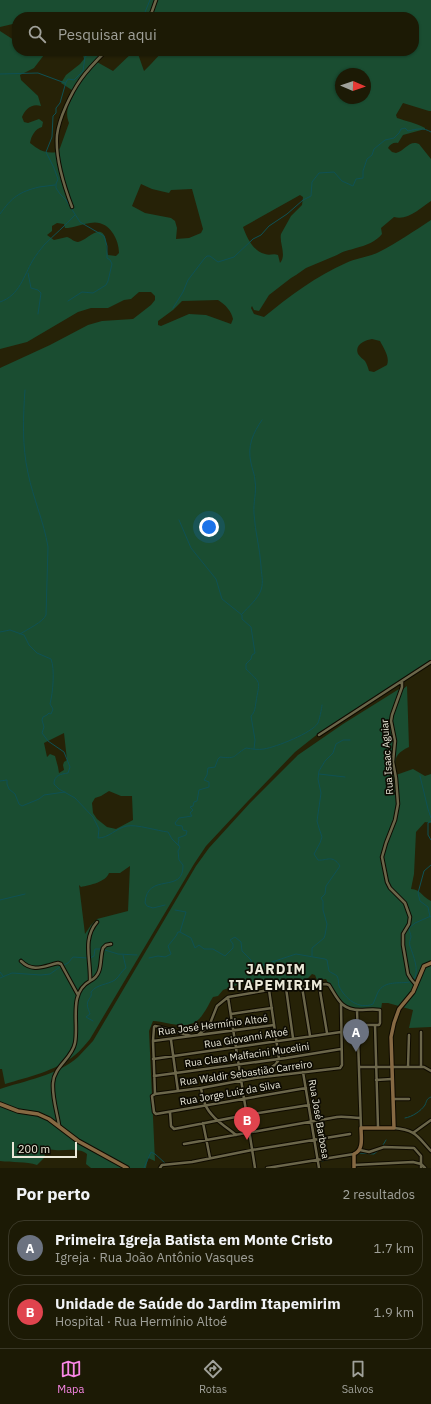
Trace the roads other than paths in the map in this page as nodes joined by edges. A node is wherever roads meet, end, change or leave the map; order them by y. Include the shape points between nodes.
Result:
1 (156, 0) edge
2 (152, 12) edge
3 (101, 56) edge
4 (72, 207) dead end
5 (431, 662) edge
6 (402, 682) junction
7 (319, 735) dead end
8 (97, 922) dead end
9 (111, 944) dead end
10 (21, 961) dead end
11 (431, 963) edge
12 (90, 981) junction
13 (319, 985) junction
14 (416, 985) junction
15 (302, 987) junction
16 (286, 988) junction
17 (269, 990) junction
18 (78, 995) junction
19 (228, 997) junction
20 (341, 1004) junction
21 (272, 1008) junction
22 (357, 1010) junction
23 (231, 1014) junction
24 (274, 1025) junction
25 (358, 1025) junction
26 (374, 1025) junction
27 (234, 1031) junction
28 (341, 1032) junction
29 (421, 1032) dead end
30 (327, 1034) junction
31 (198, 1035) junction
32 (408, 1035) dead end
33 (191, 1036) junction
34 (310, 1036) junction
35 (293, 1038) junction
36 (171, 1040) junction
37 (153, 1041) junction
38 (277, 1042) junction
39 (236, 1047) junction
40 (341, 1049) junction
41 (174, 1056) junction
42 (154, 1059) junction
43 (279, 1059) junction
44 (238, 1064) junction
45 (360, 1067) junction
46 (376, 1067) junction
47 (392, 1067) junction
48 (408, 1067) junction
49 (421, 1067) junction
50 (431, 1071) edge
51 (303, 1072) junction
52 (176, 1073) junction
53 (154, 1076) junction
54 (255, 1078) junction
55 (392, 1079) junction
56 (376, 1080) junction
57 (241, 1081) junction
58 (201, 1088) junction
59 (306, 1088) junction
60 (178, 1091) junction
61 (155, 1094) junction
62 (244, 1098) junction
63 (393, 1099) junction
64 (409, 1099) dead end
65 (0, 1104) edge
66 (309, 1104) junction
67 (205, 1105) junction
68 (170, 1112) junction
69 (246, 1115) junction
70 (360, 1118) junction
71 (217, 1120) junction
72 (431, 1120) edge
73 (312, 1121) junction
74 (203, 1123) junction
75 (59, 1125) junction
76 (378, 1127) junction
77 (361, 1128) junction
78 (394, 1128) junction
79 (249, 1132) junction
80 (413, 1133) junction
81 (350, 1134) dead end
82 (236, 1135) junction
83 (207, 1140) junction
84 (314, 1140) junction
85 (184, 1144) dead end
86 (252, 1150) junction
87 (360, 1150) junction
88 (431, 1150) edge
89 (354, 1154) junction
90 (210, 1158) junction
91 (318, 1160) junction
92 (421, 1164) junction
93 (354, 1167) edge
94 (126, 1168) edge
95 (160, 1168) edge
96 (255, 1168) edge
97 (267, 1168) edge
98 (319, 1168) edge
99 (421, 1168) edge
100 (426, 1168) edge

1 - 2 street
3 - 4 street via 81,78 58,129 62,177
5 - 6 street
6 - 7 street
6 - 14 street, Rua Isaac Aguiar via 391,721 396,741 393,762 398,804 382,857 386,882 405,903 410,918 403,945 408,974
8 - 12 street via 90,931 89,939
9 - 12 street via 103,948 99,972
10 - 18 street via 31,968 61,964
11 - 14 street via 424,966
12 - 18 street
13 - 15 street
13 - 20 street via 329,985
13 - 30 street
14 - 47 street via 411,996 399,1009 394,1023
15 - 16 street
15 - 34 street
16 - 17 street
16 - 35 street
17 - 19 street
17 - 21 street
18 - 75 street via 73,1050 60,1065 53,1082
19 - 23 street
19 - 31 street via 217,1006 209,1026
20 - 22 street
20 - 28 street
21 - 23 street
21 - 24 street
22 - 25 street
22 - 26 street via 378,1009 380,1023
23 - 27 street
24 - 27 street, Rua José Hermínio Altoé
24 - 38 street
25 - 26 street
25 - 45 street
26 - 46 street
27 - 31 street, Rua José Hermínio Altoé
27 - 39 street
28 - 30 street, Rua Giovanni Altoé
28 - 40 street
29 - 49 street
30 - 34 street, Rua Giovanni Altoé
31 - 33 street, Rua José Hermínio Altoé
32 - 48 street
33 - 36 street, Rua José Hermínio Altoé
33 - 37 street via 155,1026
34 - 35 street, Rua Giovanni Altoé
35 - 38 street, Rua Giovanni Altoé
36 - 37 street, Rua José Hermínio Altoé
36 - 41 street
37 - 42 street
38 - 39 street, Rua Giovanni Altoé
38 - 43 street
39 - 41 street, Rua Giovanni Altoé
39 - 44 street
40 - 43 street, Rua Clara Malfacini Mucelini
40 - 51 street, Rua Waldir Sebastião Carreiro via 340,1068
41 - 42 street, Rua Giovanni Altoé
41 - 52 street
42 - 53 street
43 - 44 street, Rua Clara Malfacini Mucelini
43 - 54 street via 276,1064
44 - 52 street, Rua Clara Malfacini Mucelini
44 - 57 street
45 - 46 street
45 - 70 street
46 - 47 street
46 - 56 street
47 - 48 street
47 - 55 street
48 - 49 street
49 - 50 street
51 - 54 street, Rua Waldir Sebastião Carreiro
51 - 59 street, Rua José Barbosa
52 - 53 street, Rua Clara Malfacini Mucelini
52 - 60 street
53 - 61 street
54 - 57 street, Rua Waldir Sebastião Carreiro
55 - 56 street
55 - 63 street
56 - 76 street
57 - 58 street, Rua Waldir Sebastião Carreiro
57 - 62 street
58 - 60 street, Rua Waldir Sebastião Carreiro
58 - 67 street
59 - 62 street, Rua Jorge Luiz da Silva
59 - 66 street, Rua José Barbosa
60 - 61 street, Rua Waldir Sebastião Carreiro
61 - 68 street, Rua Jorge Luiz da Silva via 152,1096 154,1112
62 - 67 street, Rua Jorge Luiz da Silva
62 - 69 street
63 - 64 street
63 - 78 street
65 - 75 street via 18,1111 38,1114
66 - 69 street
66 - 73 street, Rua José Barbosa
67 - 68 street, Rua Jorge Luiz da Silva
67 - 71 street
68 - 74 street via 173,1128
69 - 71 street
69 - 79 street
70 - 73 street via 344,1116
70 - 77 street
71 - 74 street
71 - 82 street
72 - 80 street
73 - 79 street
73 - 84 street, Rua José Barbosa
74 - 83 street
75 - 94 street via 78,1141
76 - 77 street
76 - 78 street
77 - 87 street
78 - 80 street
79 - 82 street
79 - 86 street
80 - 88 street
81 - 84 street
82 - 83 street
83 - 85 street
83 - 90 street
84 - 86 street
84 - 91 street, Rua José Barbosa
86 - 90 street
86 - 96 street
87 - 89 street
87 - 92 street via 369,1152 382,1147 412,1148 419,1152
89 - 91 street
89 - 93 street
90 - 95 street via 162,1165
91 - 97 street
91 - 98 street, Rua José Barbosa
92 - 93 street via 408,1162
92 - 99 street
92 - 100 street

